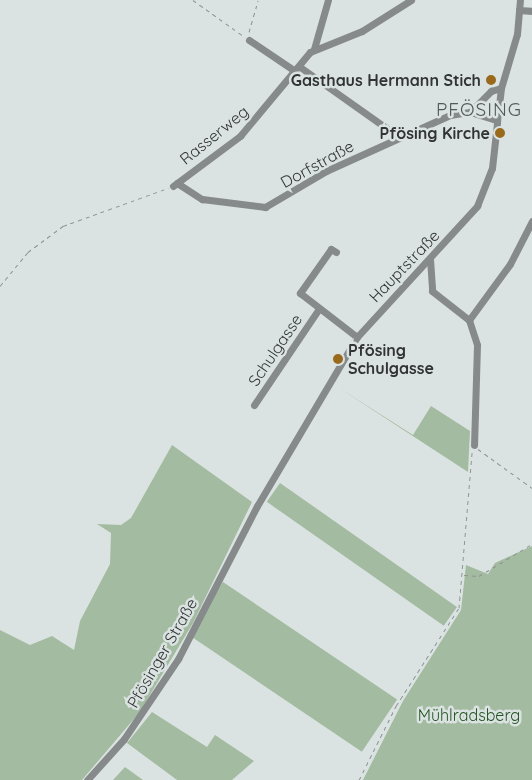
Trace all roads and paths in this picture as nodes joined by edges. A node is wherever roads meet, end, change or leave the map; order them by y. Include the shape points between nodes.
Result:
1 (193, 0) edge
2 (258, 0) edge
3 (328, 0) edge
4 (411, 0) edge
5 (520, 0) edge
6 (519, 10) junction
7 (532, 11) edge
8 (249, 40) junction
9 (314, 50) junction
10 (297, 69) junction
11 (501, 88) junction
12 (470, 112) junction
13 (497, 120) junction
14 (399, 137) junction
15 (175, 184) junction
16 (532, 221) edge
17 (336, 252) dead end
18 (430, 259) junction
19 (0, 286) edge
20 (318, 310) junction
21 (469, 320) junction
22 (357, 337) junction
23 (254, 405) dead end
24 (474, 445) junction
25 (532, 488) edge
26 (245, 530) joint
27 (532, 544) edge
28 (463, 575) junction
29 (87, 780) edge
30 (360, 780) edge

1 - 8 path
2 - 8 path
3 - 9 street
4 - 9 street, Rasserweg via 362,31
5 - 6 street, Hauptstraße
6 - 7 street
6 - 11 street, Hauptstraße
8 - 10 street
9 - 10 street, Rasserweg
10 - 14 street
10 - 15 street, Rasserweg via 240,136
11 - 12 street via 491,91
11 - 13 street, Hauptstraße
12 - 13 street, Dorfstraße
12 - 14 street, Dorfstraße via 455,114
13 - 18 street, Hauptstraße via 486,189 468,220
14 - 15 street, Dorfstraße via 265,207 202,199
15 - 19 path via 63,226 28,252
16 - 21 street via 510,264
17 - 20 street, Schulgasse via 331,249 301,288 303,297
18 - 21 street via 432,291
18 - 22 street, Hauptstraße
20 - 22 street, Schulgasse
20 - 23 street, Schulgasse
21 - 24 street via 478,353
22 - 26 street, Hauptstraße
24 - 25 path
24 - 28 path
26 - 29 street, Pfösinger Straße via 149,706
27 - 28 path via 479,576
28 - 30 path via 454,620 396,706

